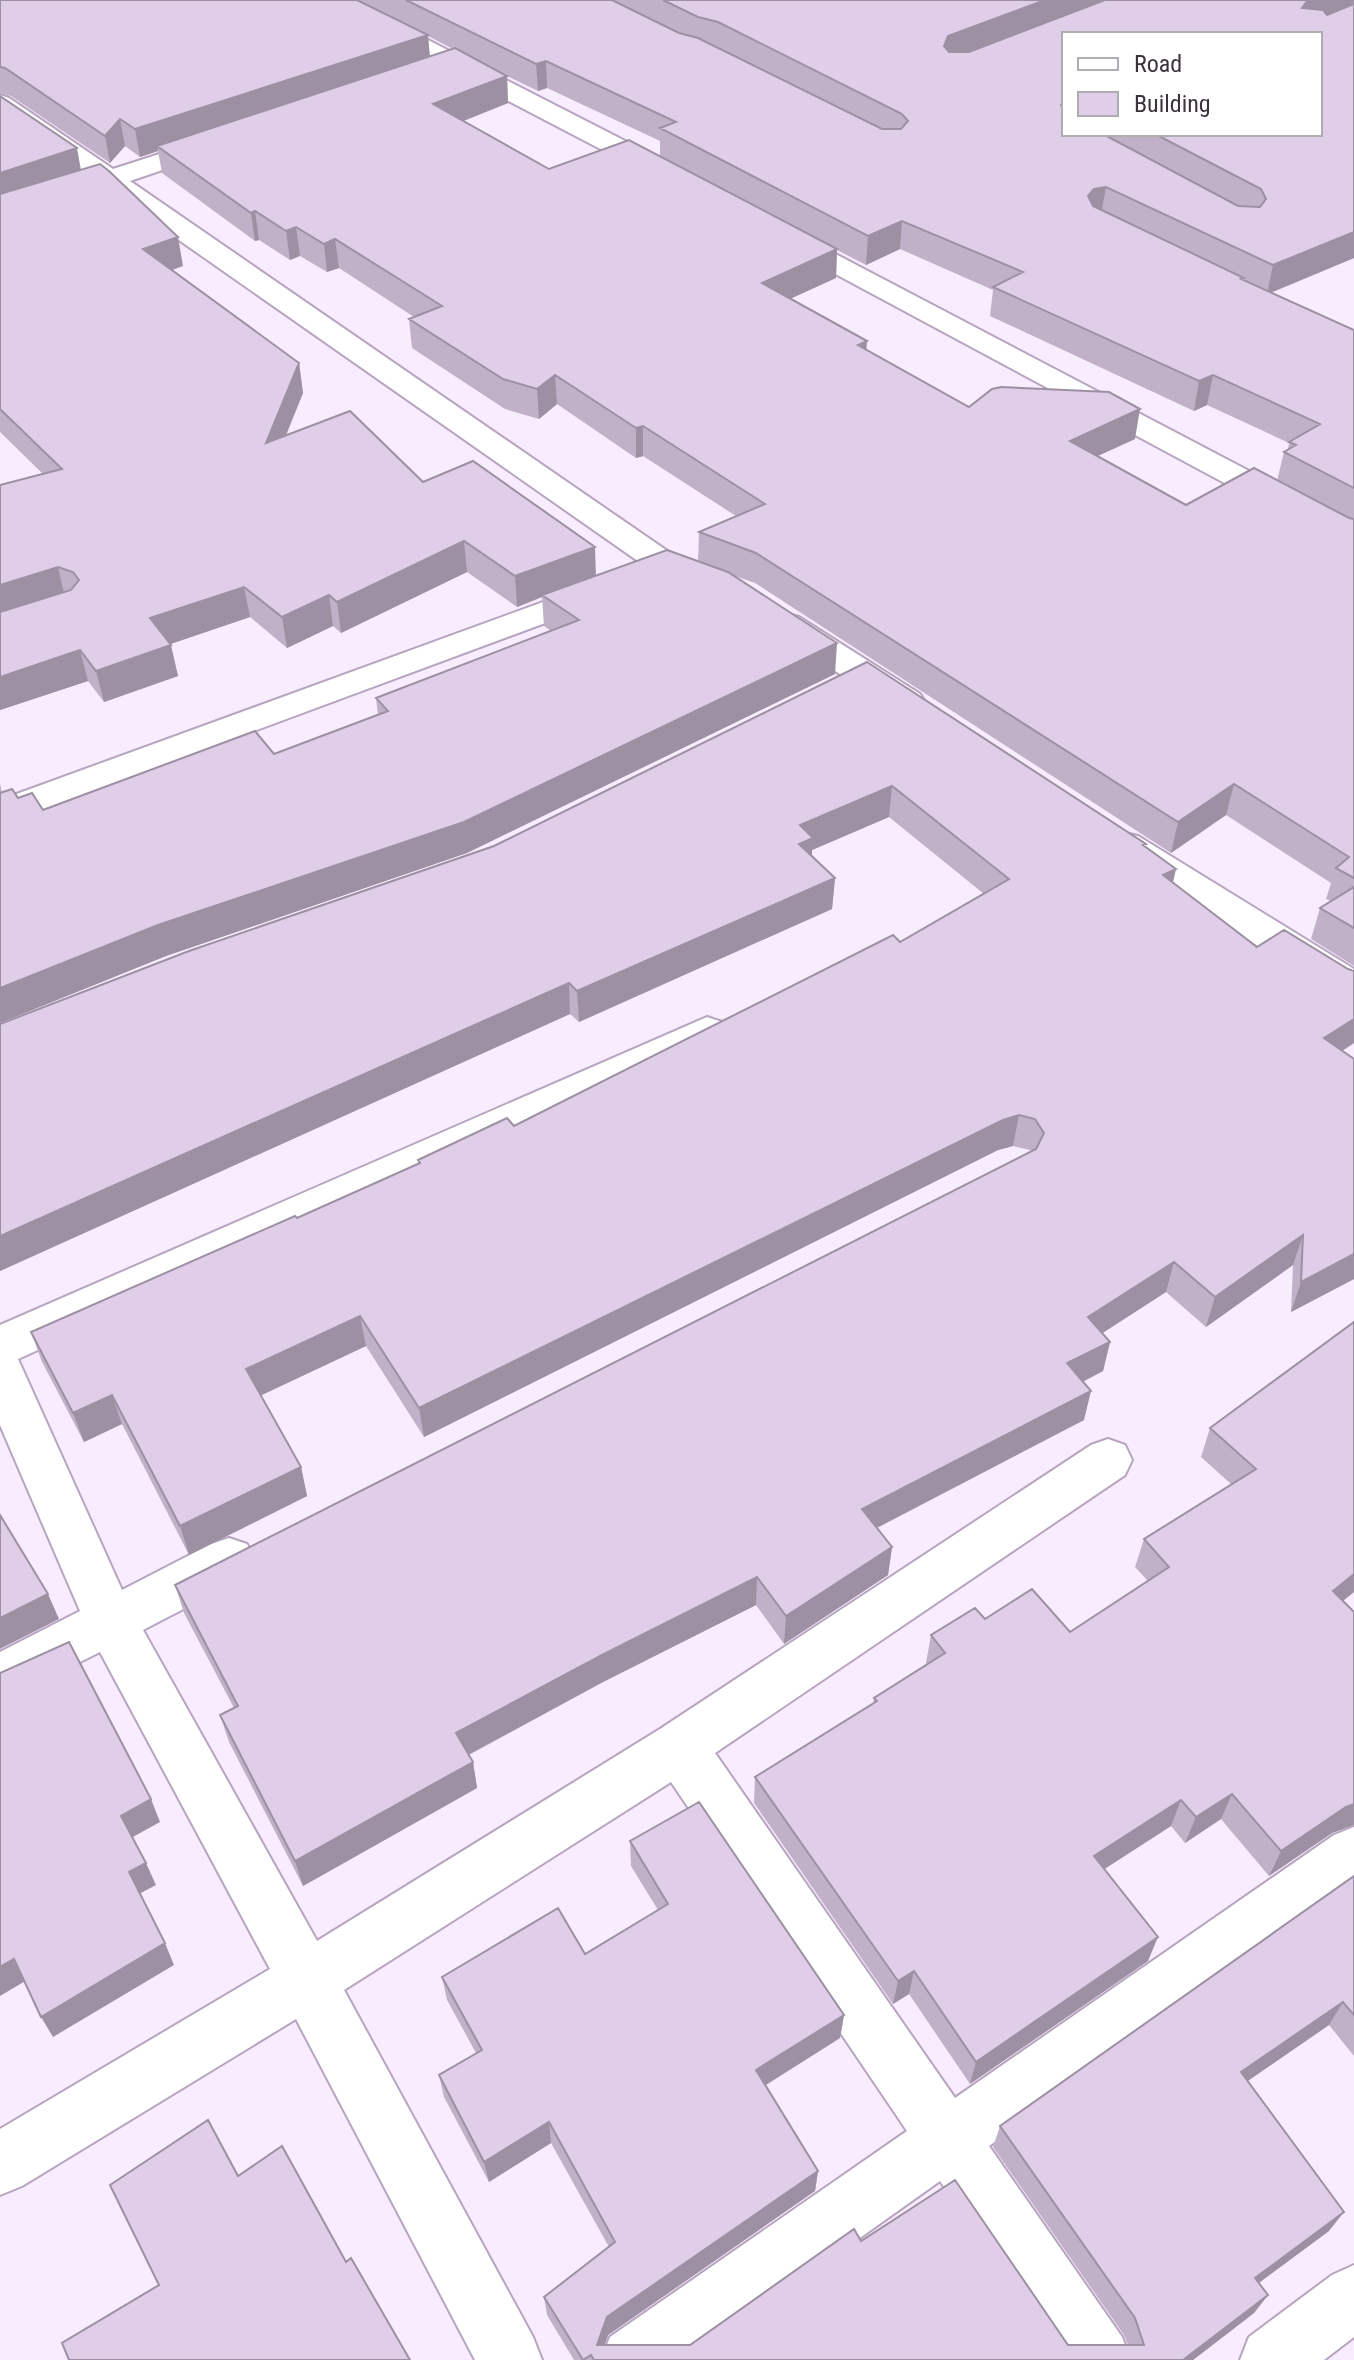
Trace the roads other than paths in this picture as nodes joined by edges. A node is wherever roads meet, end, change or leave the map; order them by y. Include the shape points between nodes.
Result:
1 (332, 0) edge
2 (459, 63) junction
3 (430, 73) edge
4 (0, 103) edge
5 (240, 136) edge
6 (108, 180) junction
7 (696, 189) edge
8 (0, 215) edge
9 (766, 226) edge
10 (1354, 539) edge
11 (667, 566) junction
12 (867, 675) junction
13 (824, 696) edge
14 (931, 717) edge
15 (0, 813) edge
16 (1099, 827) edge
17 (1354, 988) edge
18 (739, 1018) edge
19 (0, 1346) edge
20 (0, 1370) edge
21 (1108, 1460) dead end
22 (266, 1542) edge
23 (110, 1620) junction
24 (0, 1678) edge
25 (679, 1747) junction
26 (1354, 1854) edge
27 (307, 1980) junction
28 (947, 2139) junction
29 (0, 2164) edge
30 (1354, 2297) edge
31 (510, 2360) edge
32 (633, 2360) edge
33 (1099, 2360) edge
34 (1272, 2360) edge

1 - 2 street
2 - 3 street
2 - 7 street
4 - 6 street
5 - 6 street
6 - 8 street
6 - 11 street
9 - 10 street
11 - 12 street via 752,601
11 - 15 street
12 - 13 street
12 - 14 street
16 - 17 street
18 - 19 street
20 - 23 street
21 - 25 street
22 - 23 street
23 - 24 street
23 - 27 street
25 - 27 street
25 - 28 street
26 - 28 street
27 - 29 street
27 - 31 street
28 - 32 street
28 - 33 street
30 - 34 street

